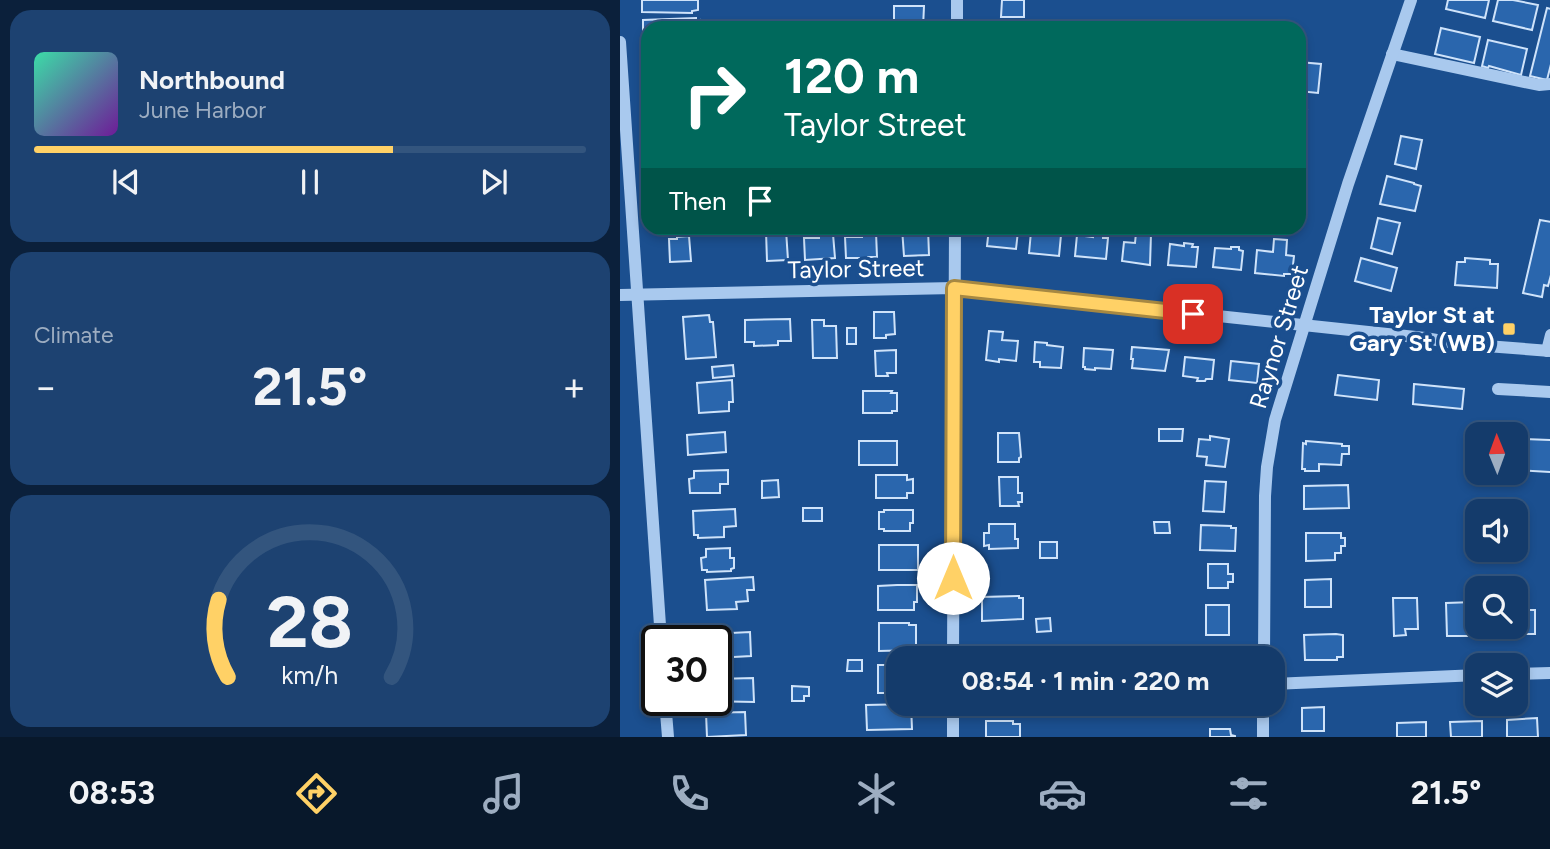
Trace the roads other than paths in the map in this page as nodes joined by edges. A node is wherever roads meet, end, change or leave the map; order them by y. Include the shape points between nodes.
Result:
1 (957, 0) edge
2 (1411, 0) edge
3 (957, 21) edge
4 (620, 42) edge
5 (1392, 54) junction
6 (1550, 84) edge
7 (955, 235) edge
8 (954, 288) junction
9 (637, 294) junction
10 (620, 295) edge
11 (1304, 325) junction
12 (1550, 335) edge
13 (1549, 351) edge
14 (1498, 389) dead end
15 (1550, 392) edge
16 (660, 625) edge
17 (953, 646) edge
18 (1264, 646) edge
19 (1550, 673) edge
20 (1528, 674) edge
21 (1465, 676) edge
22 (1285, 683) edge
23 (666, 716) edge
24 (953, 716) edge
25 (1263, 716) edge
26 (668, 737) edge
27 (953, 737) edge
28 (1263, 737) edge

1 - 3 street
2 - 5 street, Raynor Street
4 - 9 street
5 - 6 street
5 - 11 street, Raynor Street
7 - 8 street
8 - 9 street, Taylor Street
8 - 11 street, Taylor Street
8 - 17 street
9 - 10 street, Taylor Street
9 - 16 street
11 - 13 street, Taylor Street
11 - 18 street, Raynor Street via 1275,420 1267,467
12 - 13 street
14 - 15 street
19 - 20 street
21 - 22 street
23 - 26 street
24 - 27 street
25 - 28 street

